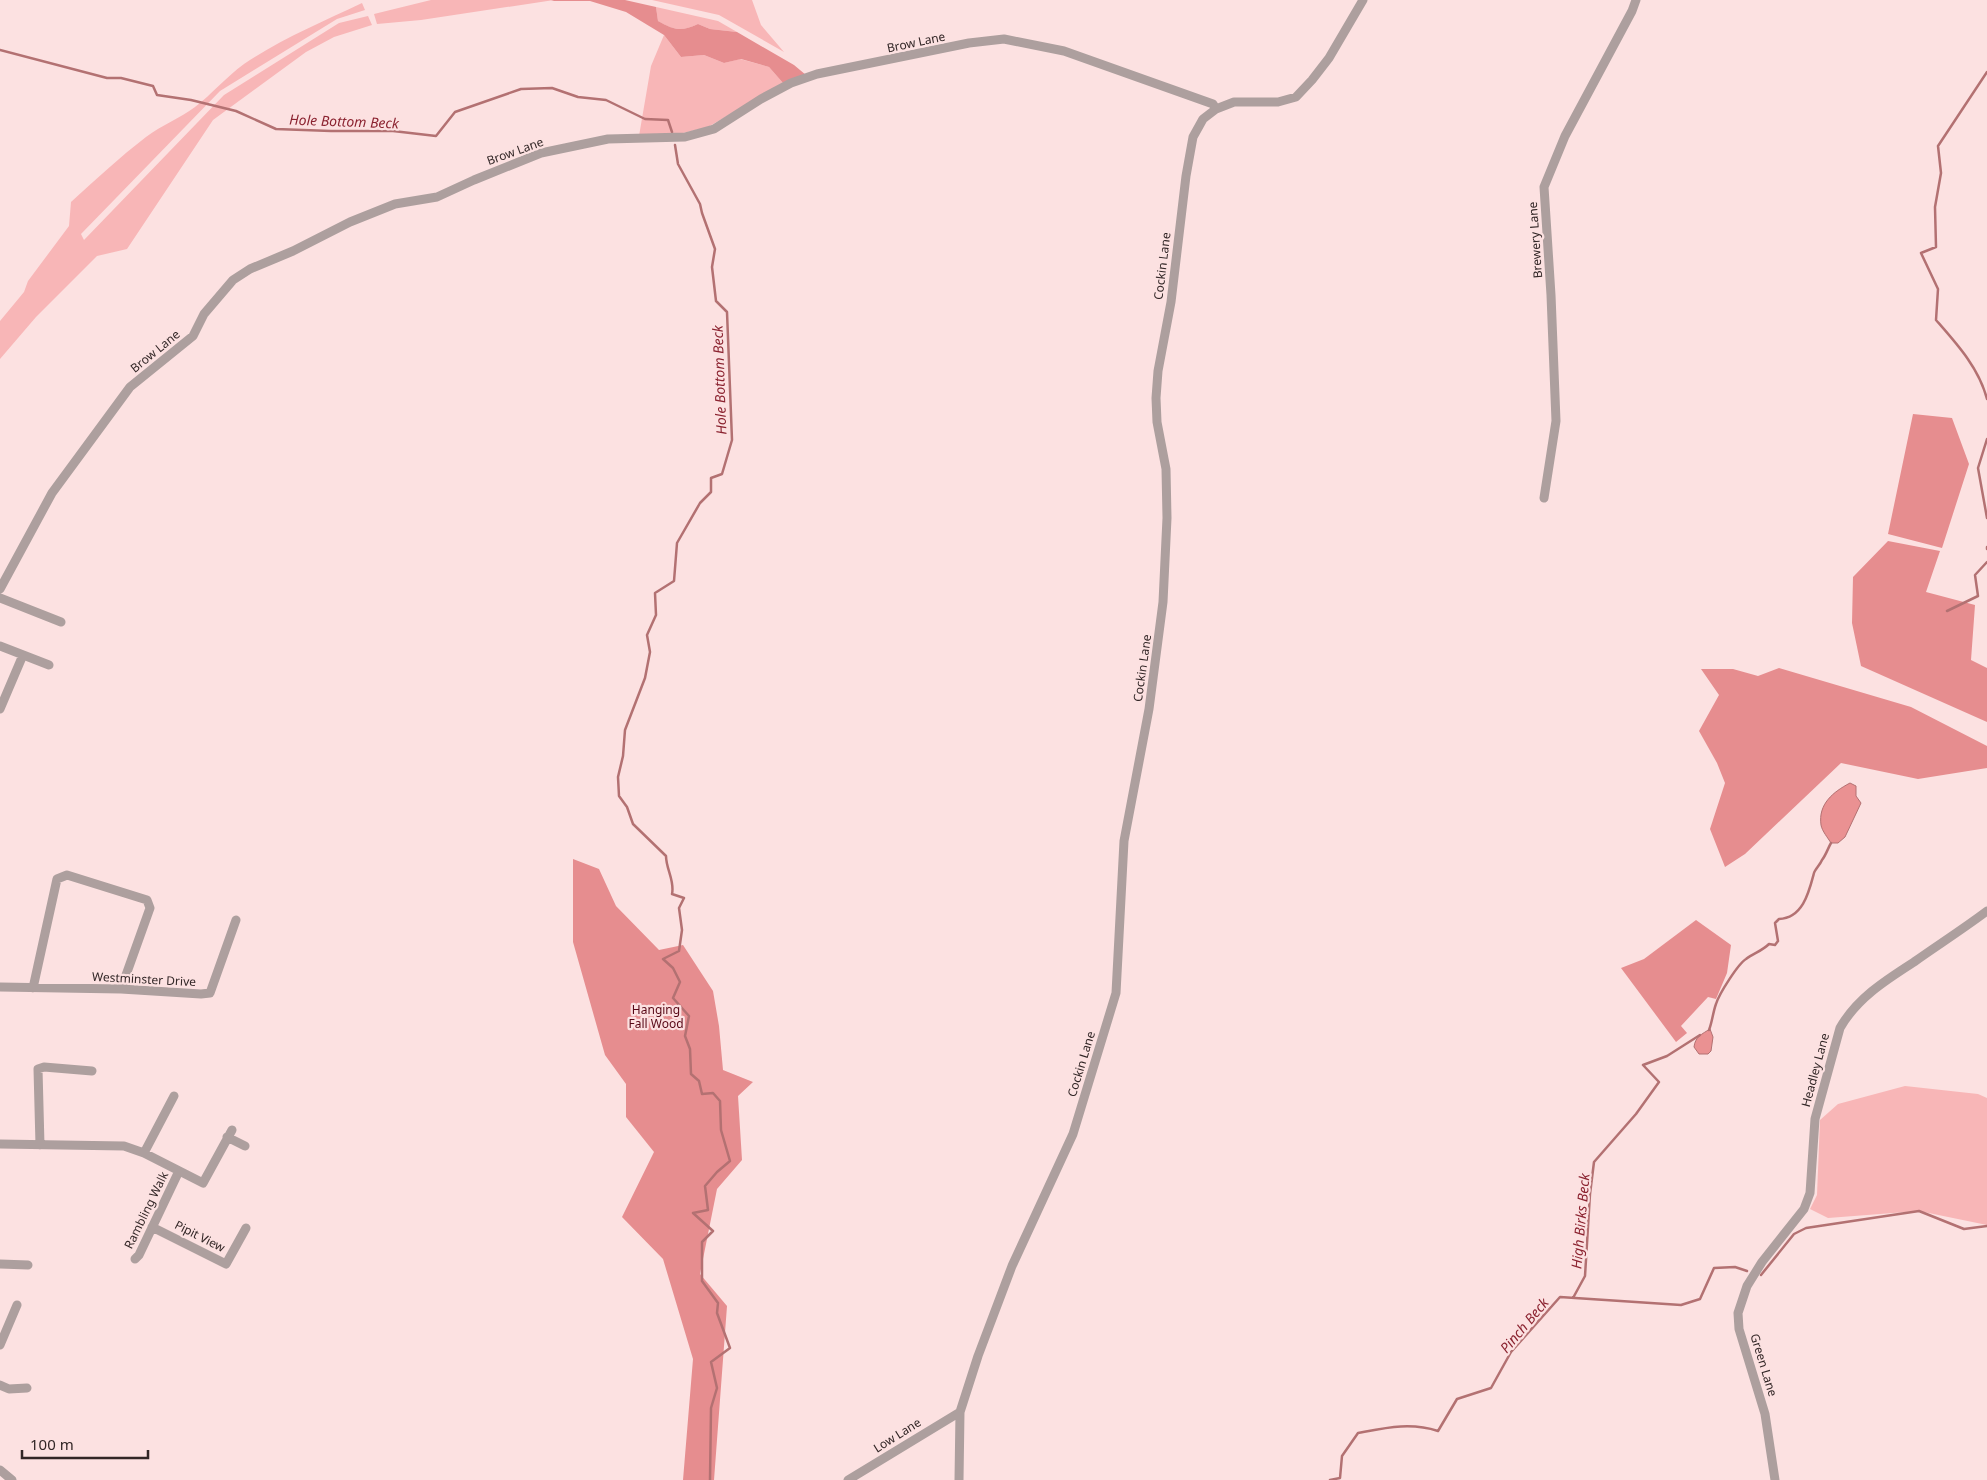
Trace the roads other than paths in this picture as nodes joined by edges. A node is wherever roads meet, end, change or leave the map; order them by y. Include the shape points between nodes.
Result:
1 (1363, 0) edge
2 (1636, 0) edge
3 (1216, 109) junction
4 (1544, 498) dead end
5 (0, 589) edge
6 (0, 598) edge
7 (61, 622) dead end
8 (0, 646) edge
9 (23, 655) junction
10 (50, 665) dead end
11 (0, 710) edge
12 (1987, 911) edge
13 (236, 920) dead end
14 (0, 987) edge
15 (33, 988) junction
16 (121, 989) junction
17 (92, 1071) dead end
18 (174, 1096) dead end
19 (0, 1144) edge
20 (40, 1145) junction
21 (245, 1146) dead end
22 (144, 1153) junction
23 (179, 1171) junction
24 (152, 1227) junction
25 (246, 1228) dead end
26 (135, 1259) dead end
27 (1762, 1262) joint
28 (0, 1264) edge
29 (28, 1265) dead end
30 (17, 1306) dead end
31 (0, 1345) edge
32 (0, 1386) edge
33 (27, 1388) dead end
34 (960, 1412) junction
35 (0, 1470) edge
36 (12, 1480) edge
37 (848, 1480) edge
38 (959, 1480) edge
39 (1775, 1480) edge

1 - 3 street, Cockin Lane via 1329,58 1296,97 1278,102 1234,102
2 - 4 street, Brewery Lane via 1565,136 1544,187 1556,421
3 - 5 street, Brow Lane via 1213,104 1064,52 1004,39 969,43 817,74 761,99 714,129 685,137 608,139 541,153 437,197 395,204 377,211 250,269 233,280 204,314 193,336 130,387 52,493
3 - 34 street, Cockin Lane via 1203,119 1193,137 1171,302 1158,371 1157,422 1166,469 1163,602 1149,710 1124,842 1116,993 1073,1134 1012,1266
6 - 7 street
8 - 9 street
9 - 10 street
9 - 11 street
12 - 27 street, Headley Lane via 1886,980 1846,1016 1815,1119 1810,1193 1804,1209
13 - 16 street, Westminster Drive via 210,993
14 - 15 street, Westminster Drive
15 - 16 street, Westminster Drive
15 - 16 street via 57,879 67,874 147,900 150,908
17 - 20 street via 44,1066 38,1069
18 - 22 street
19 - 20 street
20 - 22 street via 124,1146
21 - 23 street via 229,1133 202,1183
22 - 23 street
23 - 24 street, Rambling Walk
24 - 25 street, Pipit View via 226,1264
24 - 26 street, Rambling Walk
27 - 39 street, Green Lane via 1747,1286 1738,1313 1765,1414
28 - 29 street
30 - 31 street
32 - 33 street
34 - 37 street, Low Lane
34 - 38 street, Cockin Lane
35 - 36 street

